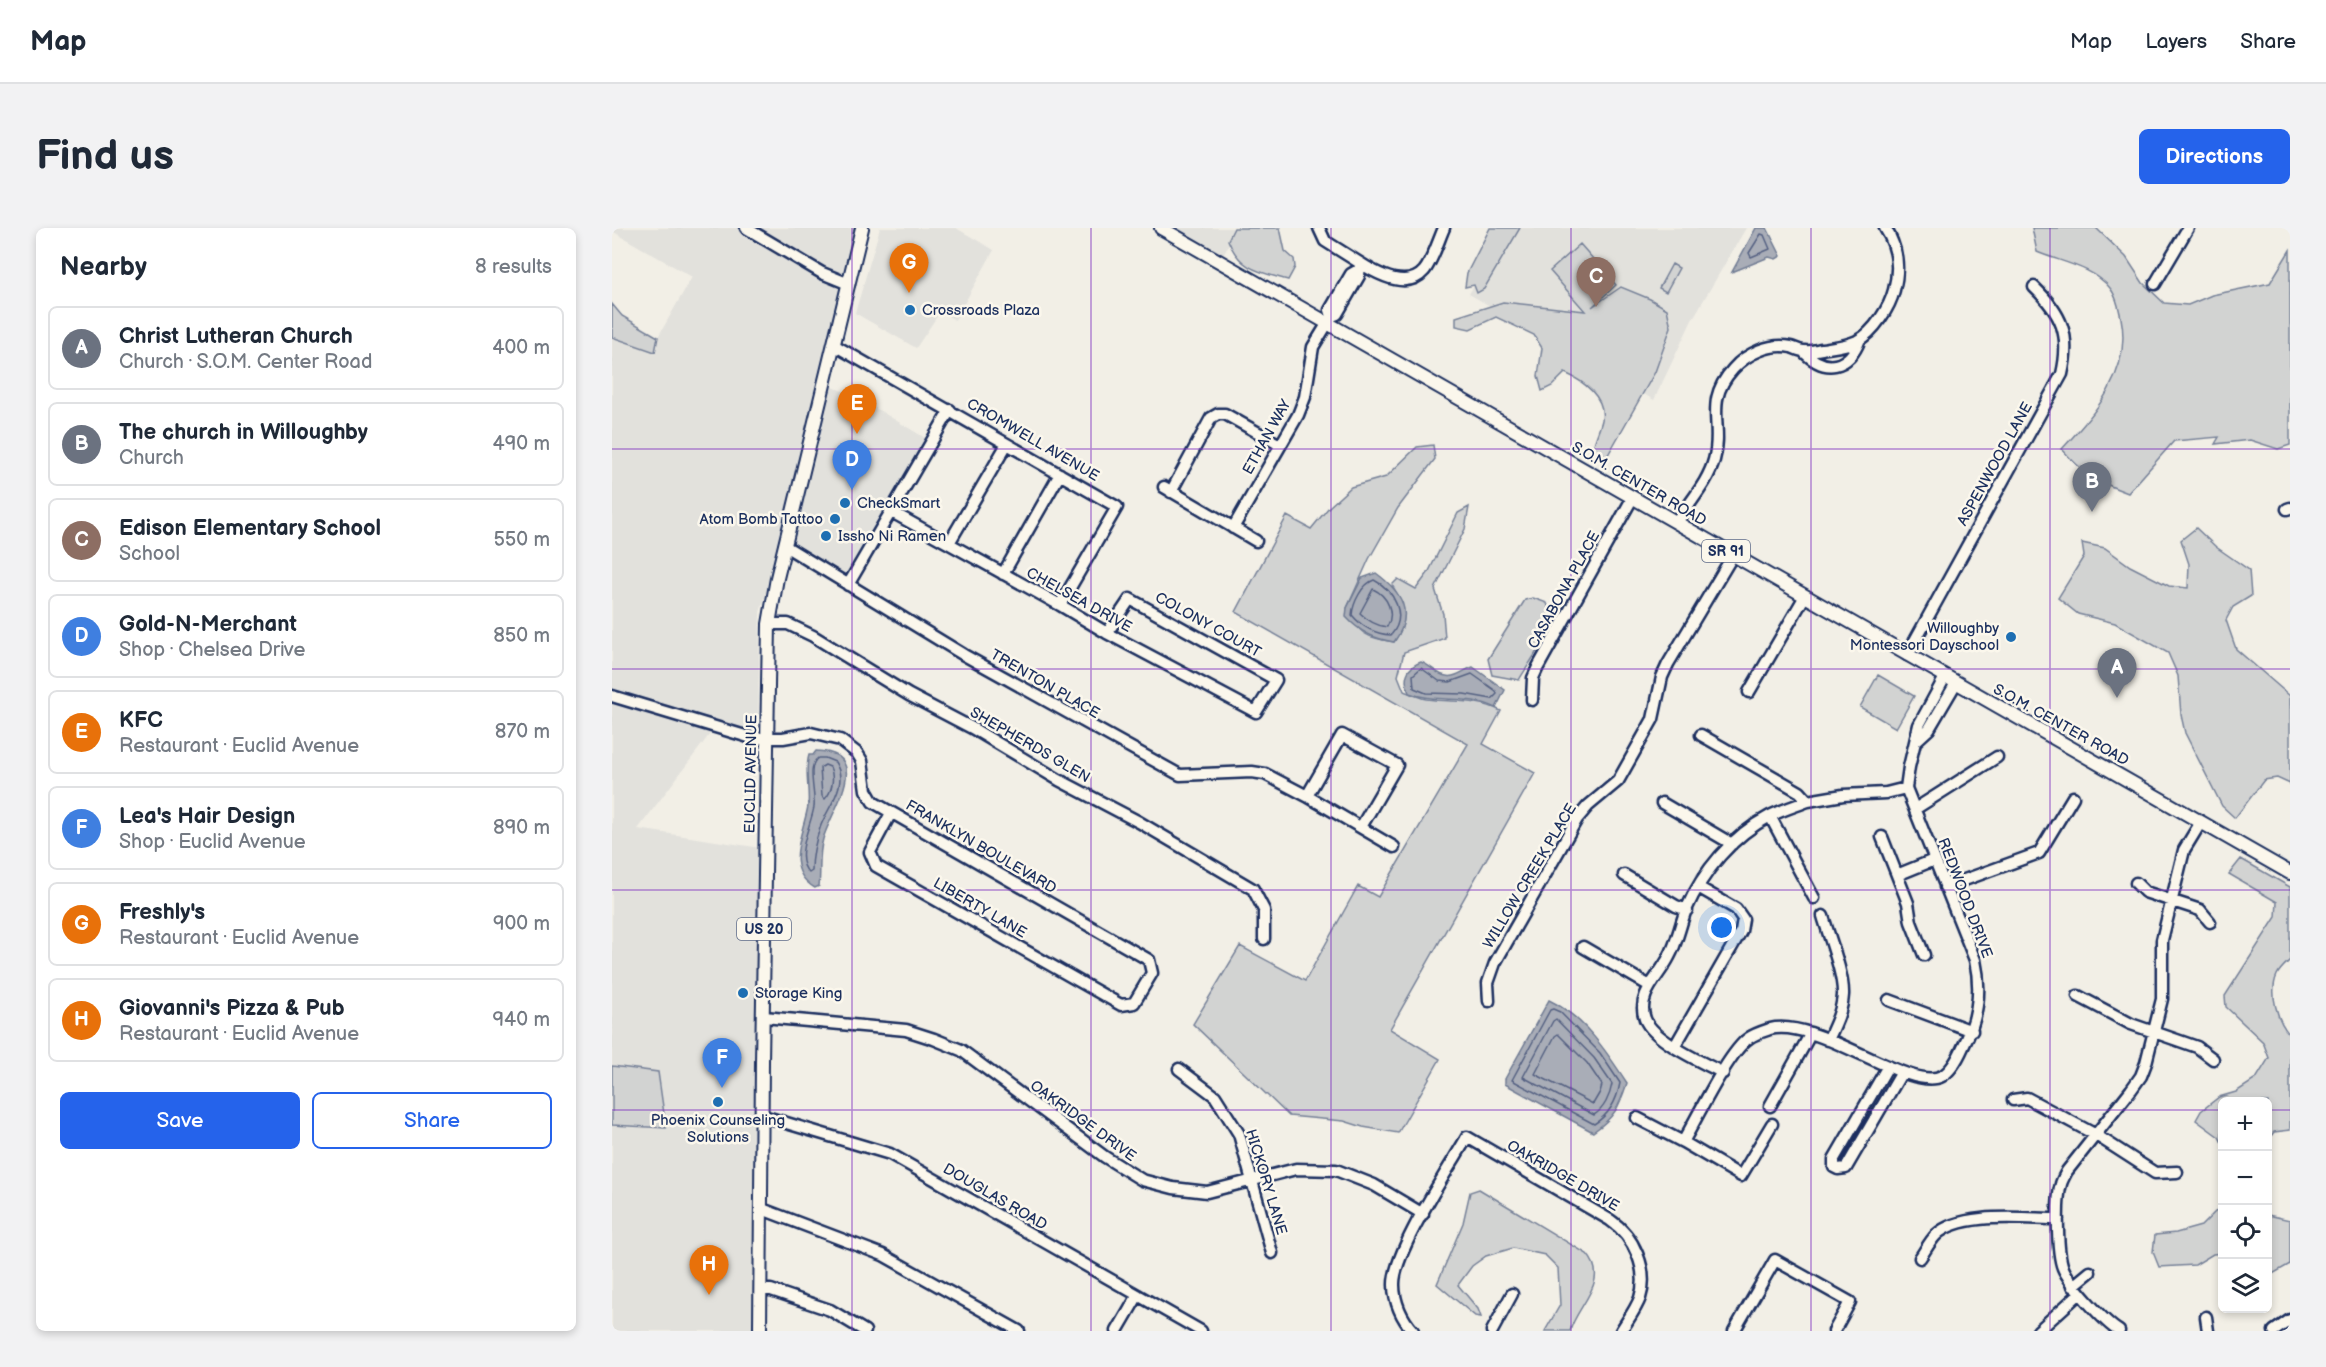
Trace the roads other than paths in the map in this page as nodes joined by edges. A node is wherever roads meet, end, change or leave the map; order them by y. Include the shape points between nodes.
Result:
1 (746, 228) edge
2 (862, 228) edge
3 (1161, 228) edge
4 (1319, 228) edge
5 (1444, 228) edge
6 (1885, 228) edge
7 (2188, 228) edge
8 (1359, 267) junction
9 (849, 284) junction
10 (2155, 284) dead end
11 (2034, 287) dead end
12 (1330, 319) junction
13 (1860, 339) junction
14 (834, 345) junction
15 (1803, 351) junction
16 (950, 410) junction
17 (1007, 444) junction
18 (1280, 445) junction
19 (1060, 474) junction
20 (1632, 497) junction
21 (890, 512) junction
22 (1677, 523) junction
23 (1233, 528) junction
24 (1256, 541) dead end
25 (949, 543) junction
26 (785, 546) junction
27 (1733, 555) junction
28 (1003, 574) junction
29 (848, 585) junction
30 (1805, 596) junction
31 (1060, 605) junction
32 (769, 624) junction
33 (1107, 633) junction
34 (1906, 656) junction
35 (1951, 680) junction
36 (1749, 692) dead end
37 (612, 696) edge
38 (1532, 700) dead end
39 (1256, 712) joint
40 (1701, 735) dead end
41 (766, 739) junction
42 (1997, 757) dead end
43 (1906, 788) junction
44 (1306, 796) junction
45 (2073, 797) dead end
46 (1808, 801) junction
47 (1662, 803) dead end
48 (1915, 809) junction
49 (891, 813) junction
50 (1770, 816) junction
51 (2201, 822) junction
52 (1361, 827) junction
53 (1882, 837) dead end
54 (1731, 844) junction
55 (1394, 847) dead end
56 (1934, 860) junction
57 (2290, 873) edge
58 (1624, 875) dead end
59 (1897, 875) junction
60 (2136, 883) dead end
61 (1946, 886) junction
62 (1698, 887) junction
63 (1814, 898) dead end
64 (2171, 902) junction
65 (1687, 910) junction
66 (1822, 916) dead end
67 (2210, 922) dead end
68 (1264, 939) dead end
69 (1583, 947) dead end
70 (1924, 955) dead end
71 (1650, 986) junction
72 (2078, 996) dead end
73 (1888, 1000) dead end
74 (1489, 1001) dead end
75 (1120, 1005) joint
76 (764, 1017) junction
77 (1972, 1031) junction
78 (1811, 1033) junction
79 (2155, 1034) junction
80 (1828, 1040) junction
81 (1675, 1046) junction
82 (2213, 1059) dead end
83 (1888, 1066) junction
84 (1179, 1069) dead end
85 (1902, 1072) junction
86 (1723, 1073) junction
87 (2013, 1100) dead end
88 (1770, 1106) dead end
89 (763, 1116) junction
90 (1637, 1118) dead end
91 (1772, 1124) dead end
92 (2096, 1135) junction
93 (1683, 1142) junction
94 (2176, 1172) dead end
95 (1251, 1182) junction
96 (762, 1209) junction
97 (1423, 1214) junction
98 (2058, 1219) junction
99 (1272, 1253) dead end
100 (1920, 1258) dead end
101 (2090, 1272) dead end
102 (2077, 1289) junction
103 (761, 1290) junction
104 (1512, 1294) dead end
105 (1138, 1295) junction
106 (2206, 1317) dead end
107 (2290, 1320) edge
108 (760, 1331) edge
109 (865, 1331) edge
110 (1019, 1331) edge
111 (1117, 1331) edge
112 (1201, 1331) edge
113 (1413, 1331) edge
114 (1492, 1331) edge
115 (1621, 1331) edge
116 (1734, 1331) edge
117 (1834, 1331) edge
118 (2038, 1331) edge
119 (2119, 1331) edge
120 (2208, 1331) edge
121 (2274, 1331) edge

1 - 9 street via 822,273
2 - 9 main road, EUCLID AVENUE / US 20
3 - 12 main road, S.O.M. CENTER ROAD / SR 91
4 - 8 street via 1325,241
5 - 8 street via 1424,271 1409,279 1394,279
6 - 13 street via 1897,257 1896,286 1883,314
7 - 10 street
8 - 12 street, ETHAN WAY via 1330,310
9 - 14 main road, EUCLID AVENUE / US 20
11 - 34 street, ASPENWOOD LANE via 2060,319 2066,339 2062,374
12 - 18 street, ETHAN WAY via 1313,347 1298,416
12 - 20 main road, S.O.M. CENTER ROAD / SR 91
13 - 15 street via 1834,348
13 - 15 street via 1852,355 1838,365 1816,362
14 - 16 street, CROMWELL AVENUE
14 - 26 main road, EUCLID AVENUE / US 20
15 - 22 street via 1785,346 1760,350 1742,360 1726,377 1715,409 1718,439 1714,460 1706,480
16 - 17 street, CROMWELL AVENUE
16 - 21 street
17 - 19 street, CROMWELL AVENUE
17 - 25 street
18 - 23 street, ETHAN WAY
18 - 23 street via 1226,414 1218,414 1211,418 1167,490
19 - 28 street
19 - 31 street, CROMWELL AVENUE via 1117,507
20 - 22 main road, S.O.M. CENTER ROAD / SR 91
20 - 38 street, CASABONA PLACE via 1538,667
21 - 25 street, CHELSEA DRIVE
21 - 29 street
22 - 27 main road, S.O.M. CENTER ROAD / SR 91
23 - 24 street
25 - 28 street, CHELSEA DRIVE
26 - 29 street, TRENTON PLACE
26 - 32 main road, EUCLID AVENUE / US 20
27 - 30 main road, S.O.M. CENTER ROAD / SR 91
27 - 74 street, WILLOW CREEK PLACE via 1668,664 1653,719 1618,781 1577,819 1495,963 1488,983
28 - 31 street, CHELSEA DRIVE
29 - 44 street, TRENTON PLACE via 964,655 1180,775 1265,774
30 - 34 main road, S.O.M. CENTER ROAD / SR 91
30 - 36 street
31 - 33 street, CHELSEA DRIVE
32 - 41 main road, EUCLID AVENUE / US 20
32 - 68 street, SHEPHERDS GLEN via 788,624 813,636 909,695 1253,889 1264,910
33 - 39 street, CHELSEA DRIVE
33 - 39 street, COLONY COURT via 1130,598 1276,680
34 - 35 main road, S.O.M. CENTER ROAD / SR 91
35 - 43 street via 1919,725
35 - 51 main road, S.O.M. CENTER ROAD / SR 91
37 - 41 street, FRANKLYN BOULEVARD
40 - 46 street via 1800,792
41 - 49 street, FRANKLYN BOULEVARD via 811,733 840,740 862,761 866,790 873,802
41 - 76 main road, EUCLID AVENUE / US 20
42 - 48 street
43 - 46 street via 1886,794
43 - 48 street, REDWOOD DRIVE
44 - 52 street, TRENTON PLACE
44 - 52 street via 1342,735 1397,765
45 - 61 street via 2039,853
46 - 50 street
47 - 54 street
48 - 56 street, REDWOOD DRIVE
49 - 75 street, LIBERTY LANE via 870,852 876,866
49 - 75 street, FRANKLYN BOULEVARD via 1149,960 1152,973 1134,1003
50 - 54 street
50 - 63 street
51 - 57 main road, S.O.M. CENTER ROAD / SR 91
51 - 64 street via 2184,850
52 - 55 street, TRENTON PLACE
53 - 59 street
54 - 62 street
56 - 59 street
56 - 61 street, REDWOOD DRIVE
58 - 65 street
59 - 70 street
60 - 64 street via 2145,892
61 - 77 street, REDWOOD DRIVE via 1978,976 1980,998
62 - 65 street
62 - 81 street via 1736,909 1743,919 1741,930
64 - 67 street via 2200,910
64 - 79 street via 2162,940 2163,984
65 - 71 street via 1669,957
66 - 80 street via 1843,995 1840,1015
69 - 71 street
71 - 81 street via 1643,1001 1645,1017 1652,1030
72 - 79 street
73 - 77 street
76 - 89 main road, EUCLID AVENUE / US 20
76 - 95 street, OAKRIDGE DRIVE via 906,1030 934,1039 961,1050 1142,1180 1207,1192
77 - 85 street, REDWOOD DRIVE via 1957,1059 1942,1076 1920,1079
78 - 80 street, REDWOOD DRIVE
78 - 86 street, REDWOOD DRIVE via 1791,1028 1770,1029 1748,1038
78 - 88 street
79 - 82 street via 2197,1047
79 - 92 street via 2141,1076
80 - 83 street, REDWOOD DRIVE
81 - 86 street
83 - 85 street, REDWOOD DRIVE
83 - 85 street via 1834,1159 1834,1167 1846,1168
84 - 95 street, HICKORY LANE via 1215,1096 1239,1134
86 - 93 street, REDWOOD DRIVE
87 - 92 street via 2027,1098
89 - 96 main road, EUCLID AVENUE / US 20
89 - 105 street, DOUGLAS ROAD via 890,1154
90 - 93 street
91 - 93 street via 1741,1176
92 - 94 street via 2155,1173
92 - 98 street via 2061,1183
95 - 97 street, OAKRIDGE DRIVE via 1296,1169 1336,1170 1374,1185
95 - 99 street, HICKORY LANE
96 - 103 main road, EUCLID AVENUE / US 20
96 - 110 street via 883,1255
97 - 113 street, OAKRIDGE DRIVE via 1395,1270 1396,1303
97 - 115 street, OAKRIDGE DRIVE via 1467,1137 1610,1220 1630,1239 1641,1264 1640,1298
98 - 100 street via 1975,1219 1953,1224 1936,1235
98 - 102 street via 2062,1266
101 - 102 street
102 - 118 street
102 - 119 street
103 - 108 main road, EUCLID AVENUE / US 20
103 - 109 street via 830,1310
104 - 114 street
105 - 111 street
105 - 112 street, DOUGLAS ROAD
106 - 120 street
107 - 121 street
116 - 117 street via 1775,1260 1850,1302

